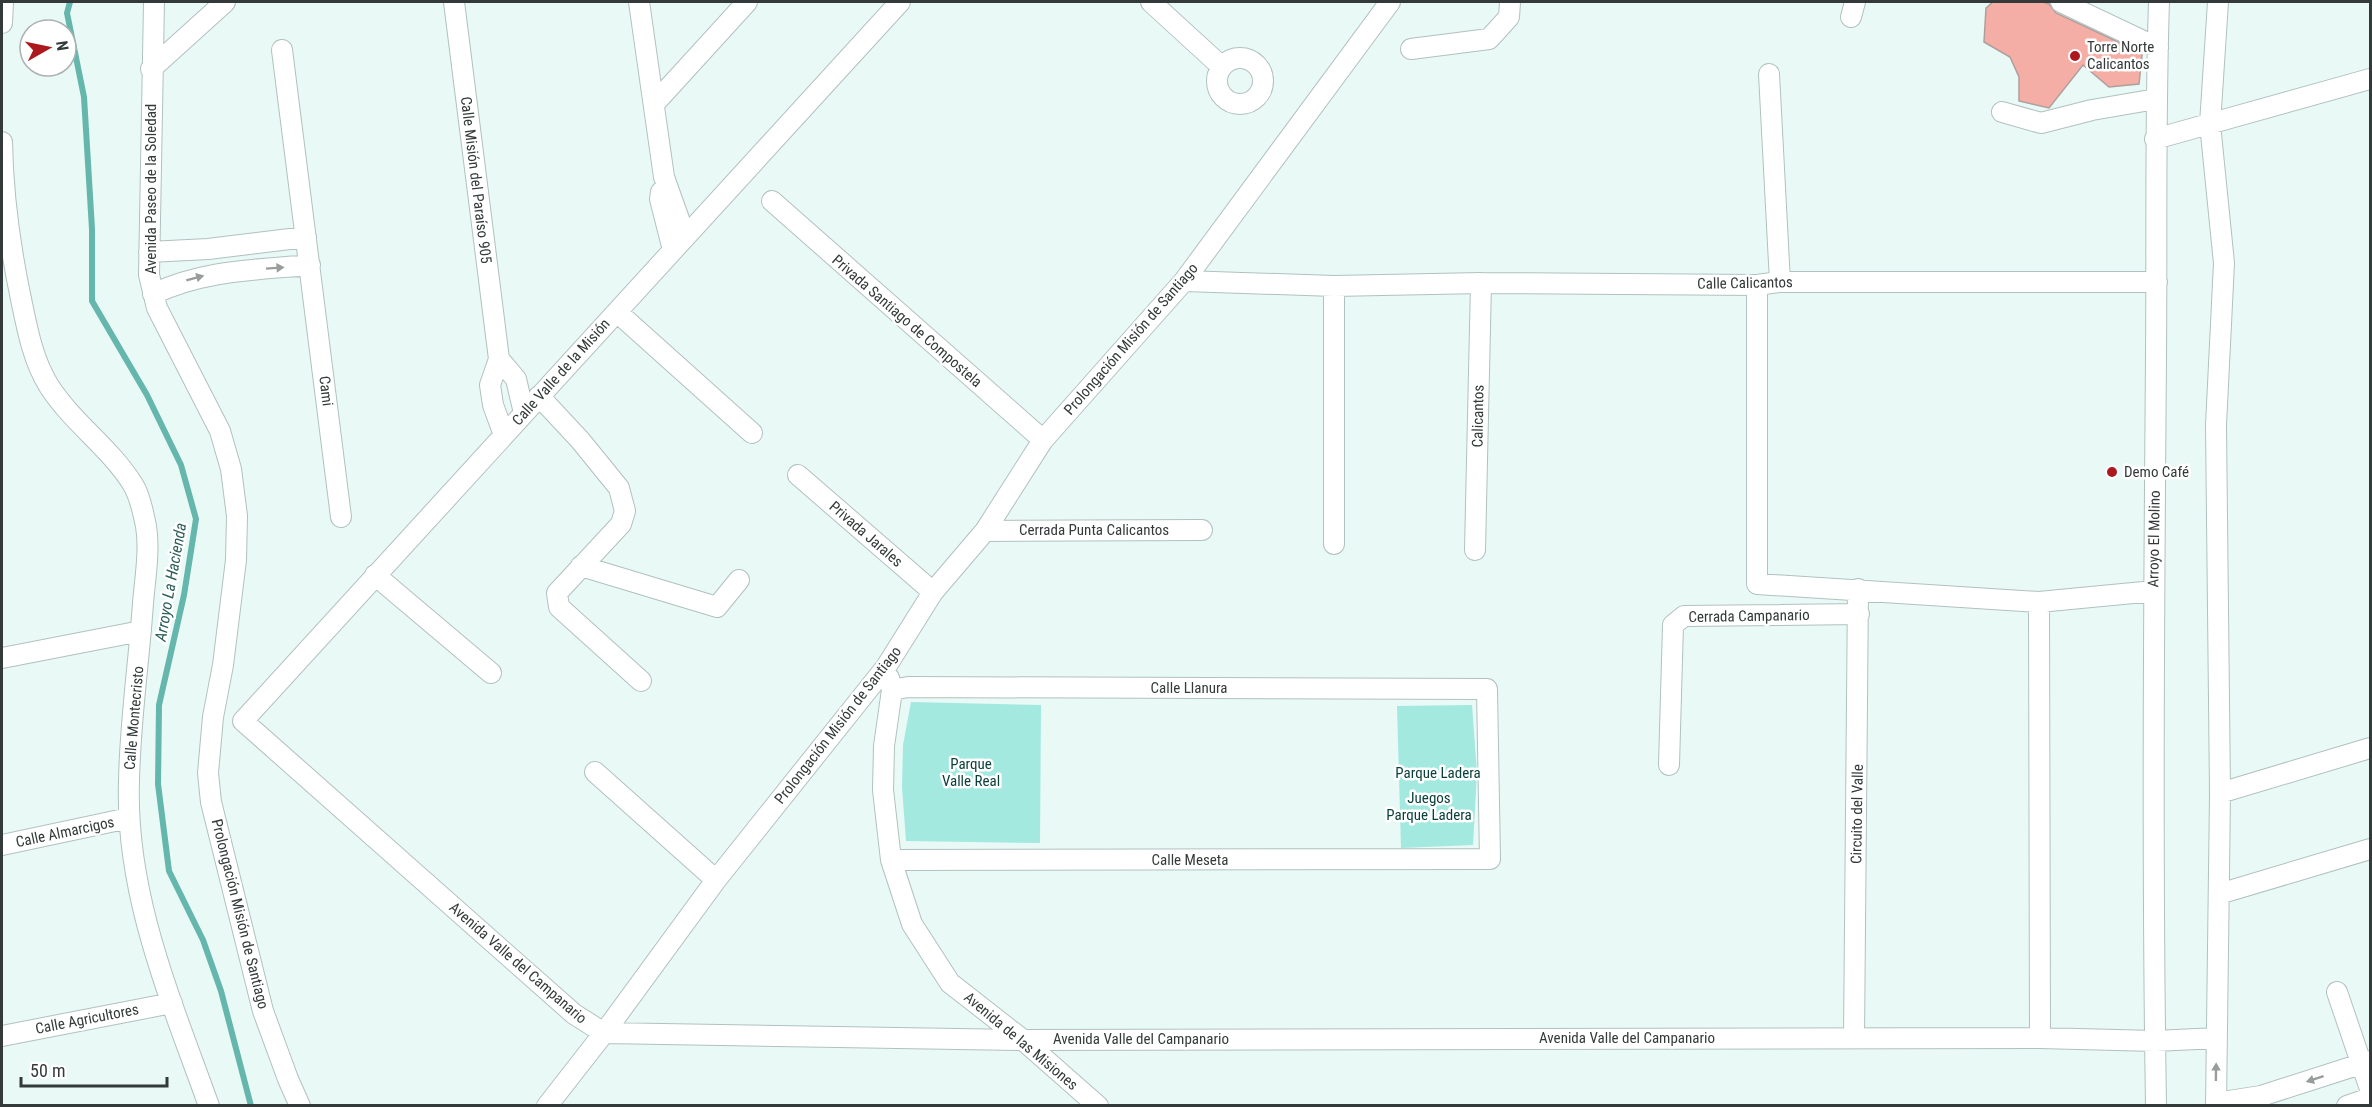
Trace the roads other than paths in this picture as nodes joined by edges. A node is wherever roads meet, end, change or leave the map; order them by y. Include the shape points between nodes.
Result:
1 (3, 2) edge
2 (154, 2) edge
3 (225, 2) edge
4 (453, 2) edge
5 (639, 2) edge
6 (747, 2) edge
7 (900, 2) edge
8 (1151, 2) edge
9 (1390, 2) edge
10 (1510, 2) edge
11 (2061, 2) edge
12 (2159, 2) edge
13 (2218, 2) edge
14 (2, 23) edge
15 (2158, 48) junction
16 (1411, 49) dead end
17 (282, 50) dead end
18 (1222, 67) dead end
19 (151, 69) junction
20 (1769, 74) dead end
21 (2370, 79) edge
22 (2156, 99) junction
23 (654, 104) junction
24 (2002, 112) dead end
25 (2210, 124) junction
26 (2155, 139) junction
27 (2, 142) edge
28 (772, 201) dead end
29 (5, 236) edge
30 (306, 237) junction
31 (679, 243) junction
32 (149, 252) junction
33 (310, 266) junction
34 (1184, 281) junction
35 (1481, 282) junction
36 (1780, 282) junction
37 (2157, 282) junction
38 (1757, 285) junction
39 (1335, 286) junction
40 (153, 294) junction
41 (616, 312) junction
42 (499, 359) junction
43 (539, 396) junction
44 (524, 413) junction
45 (752, 433) dead end
46 (504, 435) junction
47 (1043, 440) junction
48 (798, 475) dead end
49 (341, 517) dead end
50 (1202, 530) dead end
51 (985, 531) junction
52 (1334, 544) dead end
53 (1475, 550) dead end
54 (581, 566) junction
55 (375, 576) junction
56 (740, 580) dead end
57 (1858, 589) junction
58 (2154, 591) junction
59 (933, 592) junction
60 (2038, 602) junction
61 (1859, 614) junction
62 (141, 632) junction
63 (2, 658) edge
64 (886, 667) junction
65 (490, 673) dead end
66 (641, 681) dead end
67 (892, 690) junction
68 (213, 717) junction
69 (243, 721) junction
70 (2370, 748) edge
71 (1669, 765) dead end
72 (595, 772) dead end
73 (2220, 793) junction
74 (129, 818) junction
75 (2, 845) edge
76 (2370, 849) edge
77 (1490, 859) joint
78 (891, 860) junction
79 (716, 880) junction
80 (2219, 894) junction
81 (2337, 992) dead end
82 (172, 1003) junction
83 (604, 1033) junction
84 (2, 1036) edge
85 (1854, 1038) junction
86 (2040, 1038) junction
87 (2217, 1038) junction
88 (1023, 1040) junction
89 (2155, 1041) junction
90 (2367, 1062) edge
91 (2370, 1089) edge
92 (2370, 1098) edge
93 (2262, 1101) edge
94 (2216, 1104) edge
95 (209, 1106) edge
96 (300, 1106) edge
97 (548, 1106) edge
98 (1098, 1106) edge
99 (2156, 1106) edge
100 (2347, 1106) edge

1 - 14 street
2 - 19 street, Avenida Paseo de la Soledad
3 - 19 street
4 - 42 street, Calle Misión del Paraíso 905
5 - 23 street
6 - 23 street
7 - 31 street, Calle Valle de la Misión
8 - 18 street
9 - 34 street, Prolongación Misión de Santiago
10 - 16 street via 1509,17 1489,39
11 - 15 street
12 - 15 street, Arroyo El Molino
13 - 25 street
15 - 22 street, Arroyo El Molino
17 - 30 street, Cami
19 - 32 street, Avenida Paseo de la Soledad
20 - 36 street
21 - 25 street
22 - 24 street via 2042,123
22 - 26 street, Arroyo El Molino
23 - 31 street via 664,177 660,199
25 - 26 street
25 - 73 street via 2224,263 2216,425
26 - 37 street, Arroyo El Molino
27 - 29 street, Calle Montecristo
28 - 47 street, Privada Santiago de Compostela
29 - 62 street, Calle Montecristo via 27,327 47,383 64,408 121,468 139,499 147,530
30 - 32 street
30 - 33 street, Cami
31 - 41 street, Calle Valle de la Misión
32 - 40 street, Avenida Paseo de la Soledad
40 -> 33 street via 173,284 217,273
33 - 49 street, Cami
34 - 39 street, Calle Calicantos
34 - 47 street, Prolongación Misión de Santiago
35 - 38 street, Calle Calicantos
35 - 39 street, Calle Calicantos
35 - 53 street, Calicantos
36 - 37 street, Calle Calicantos
36 - 38 street, Calle Calicantos
37 - 58 street, Arroyo El Molino
38 - 57 street via 1757,584
39 - 52 street
40 - 68 street, Avenida Paseo de la Soledad via 164,324 220,431 233,481 236,560
41 - 43 street, Calle Valle de la Misión
41 - 45 street
42 - 44 street via 516,379
42 - 46 street via 490,385
43 - 44 street, Calle Valle de la Misión
43 - 54 street via 620,488 625,510 621,524
44 - 46 street, Calle Valle de la Misión
46 - 55 street, Calle Valle de la Misión
47 - 51 street, Prolongación Misión de Santiago
48 - 59 street, Privada Jarales
50 - 51 street, Cerrada Punta Calicantos
51 - 59 street, Prolongación Misión de Santiago
54 - 56 street via 717,607
54 - 66 street via 557,593 559,607
55 - 65 street
55 - 69 street, Calle Valle de la Misión
57 - 60 street
57 - 61 street, Circuito del Valle
58 - 60 street
58 - 89 street, Arroyo El Molino
59 - 64 street, Prolongación Misión de Santiago
60 - 86 street
61 - 71 street, Cerrada Campanario via 1684,616 1678,620 1673,625
61 - 85 street, Circuito del Valle
62 - 63 street
62 - 74 street, Calle Montecristo via 131,738
64 - 67 street, Avenida de las Misiones
64 - 79 street, Prolongación Misión de Santiago
67 - 77 street, Calle Llanura via 1487,688
67 - 78 street, Avenida de las Misiones via 883,790
68 - 69 street
68 - 96 street, Prolongación Misión de Santiago via 208,753 212,802 263,1011
69 - 83 street, Avenida Valle del Campanario via 574,1014
70 - 73 street
72 - 79 street
73 - 80 street
74 - 75 street, Calle Almarcigos
74 - 82 street, Calle Montecristo via 147,930
76 - 80 street
77 - 78 street, Calle Meseta
78 - 88 street, Avenida de las Misiones via 912,924 950,983
79 - 83 street, Prolongación Misión de Santiago
80 - 87 street
81 - 90 street
82 - 84 street, Calle Agricultores
82 - 95 street, Calle Montecristo
83 - 88 street, Avenida Valle del Campanario
83 - 97 street, Prolongación Misión de Santiago
85 - 86 street, Avenida Valle del Campanario
85 - 88 street, Avenida Valle del Campanario
86 - 89 street, Avenida Valle del Campanario
87 - 89 street
94 -> 87 street
88 - 98 street, Avenida de las Misiones
89 - 99 street, Arroyo El Molino
90 - 91 street
90 -> 93 street
92 - 100 street
93 - 94 street

